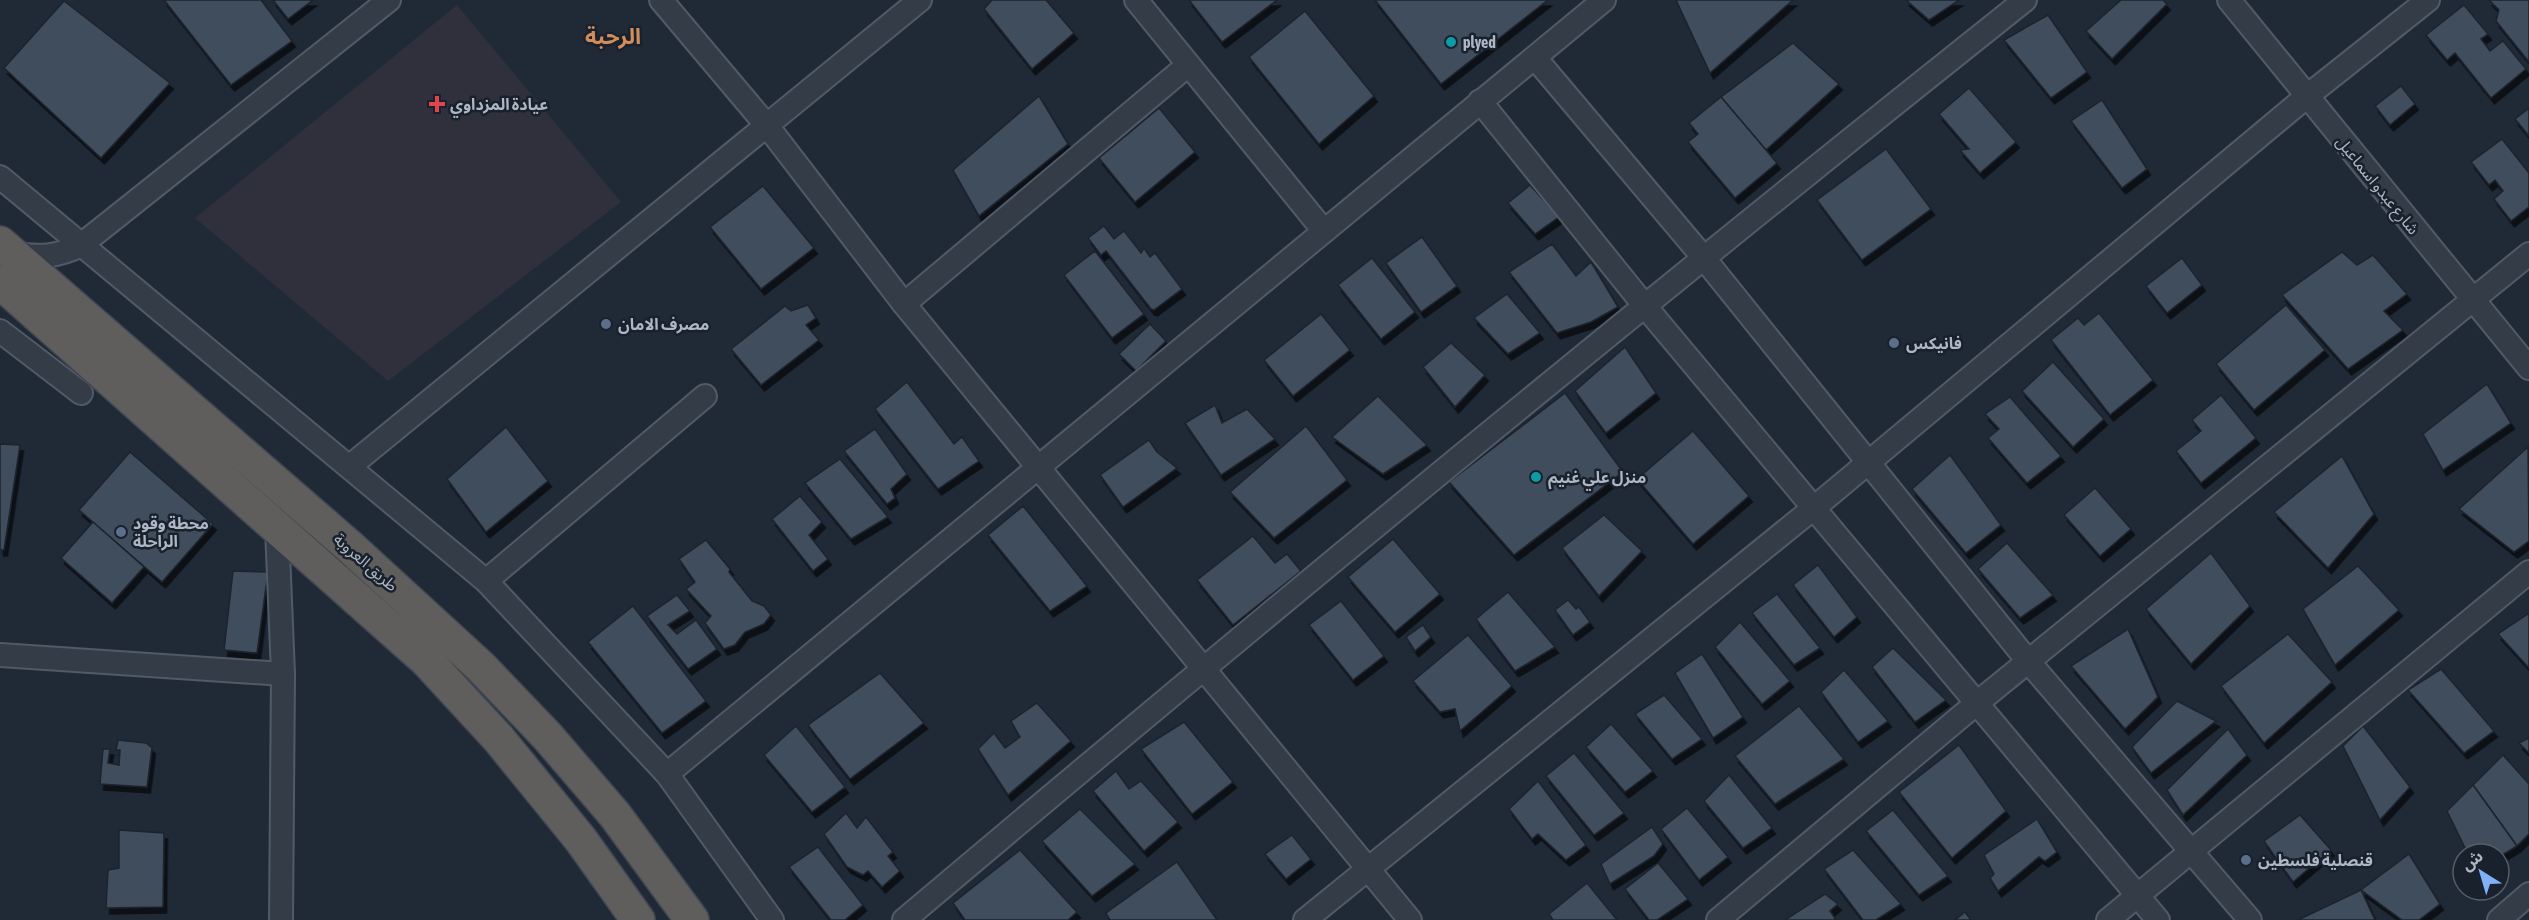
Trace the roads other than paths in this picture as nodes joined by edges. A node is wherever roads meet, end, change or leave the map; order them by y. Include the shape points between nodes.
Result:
1 (389, 0) edge
2 (661, 0) edge
3 (920, 0) edge
4 (1136, 0) edge
5 (1604, 0) edge
6 (2025, 0) edge
7 (2229, 0) edge
8 (2428, 0) edge
9 (1536, 59) junction
10 (1188, 65) junction
11 (2306, 96) junction
12 (1479, 100) junction
13 (768, 127) junction
14 (0, 177) edge
15 (1324, 231) junction
16 (81, 245) junction
17 (2529, 254) edge
18 (1703, 256) junction
19 (4, 259) edge
20 (2473, 300) junction
21 (904, 304) junction
22 (1644, 305) junction
23 (0, 331) edge
24 (2529, 368) edge
25 (81, 393) dead end
26 (705, 396) dead end
27 (1868, 462) junction
28 (1040, 466) junction
29 (349, 467) junction
30 (1815, 507) junction
31 (277, 528) junction
32 (2529, 572) edge
33 (486, 581) junction
34 (0, 655) edge
35 (2028, 662) junction
36 (1203, 667) junction
37 (283, 674) junction
38 (1977, 703) junction
39 (667, 774) junction
40 (2190, 851) junction
41 (1368, 870) junction
42 (2529, 894) edge
43 (2138, 896) junction
44 (281, 920) edge
45 (638, 920) edge
46 (692, 920) edge
47 (772, 920) edge
48 (904, 920) edge
49 (1305, 920) edge
50 (1410, 920) edge
51 (1718, 920) edge
52 (2108, 920) edge
53 (2158, 920) edge
54 (2250, 920) edge
55 (2499, 920) edge

1 - 16 street
2 - 13 street
3 - 13 street
4 - 10 street
5 - 9 street
6 - 18 street
7 - 11 street, شارع عبدو اسماعيل
8 - 11 street
9 - 12 street
9 - 18 street
10 - 15 street
10 - 21 street
11 - 20 street, شارع عبدو اسماعيل
11 - 27 street
12 - 15 street
12 - 22 street
13 - 21 street
13 - 29 street
14 - 16 street
15 - 28 street
16 - 19 street via 52,256
16 - 29 street
17 - 20 street
18 - 22 street
18 - 27 street
19 - 31 highway, طريق العروبة
19 - 46 highway, طريق العروبة via 331,531 481,667 615,815
20 - 24 street, شارع عبدو اسماعيل
20 - 35 street
21 - 28 street
22 - 30 street
22 - 36 street
23 - 25 street
26 - 33 street
27 - 30 street
27 - 35 street
28 - 36 street
28 - 39 street
29 - 33 street
30 - 38 street
30 - 41 street
31 - 37 street
31 - 45 highway, طريق العروبة via 427,660 498,738 581,840
32 - 40 street
33 - 39 street
34 - 37 street
35 - 38 street
35 - 40 street
36 - 41 street
36 - 48 street
37 - 44 street
38 - 43 street
38 - 51 street
39 - 47 street
40 - 43 street
40 - 54 street
41 - 49 street
41 - 50 street
42 - 55 street
43 - 52 street
43 - 53 street

